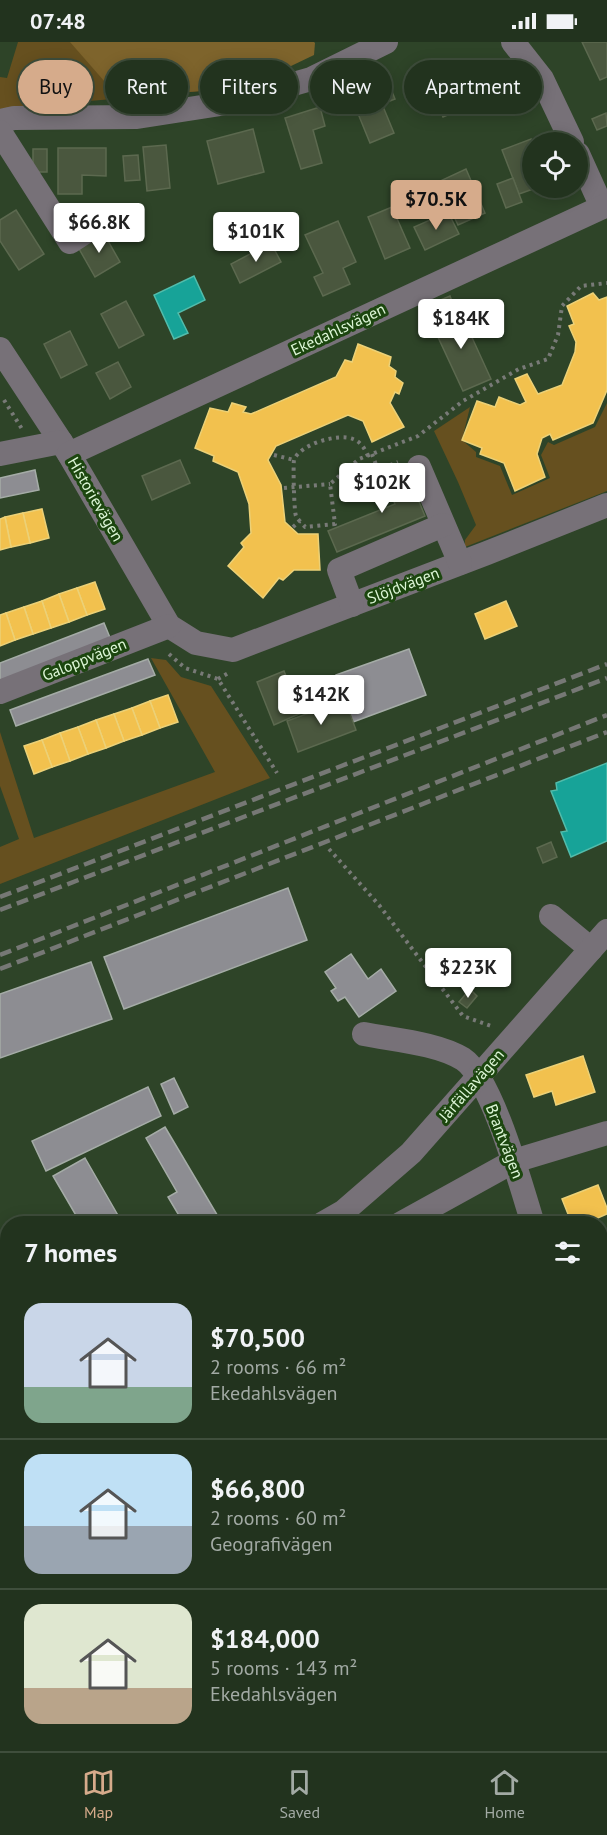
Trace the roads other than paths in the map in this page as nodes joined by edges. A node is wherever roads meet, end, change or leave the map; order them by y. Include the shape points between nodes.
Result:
1 (386, 42) edge
2 (513, 42) edge
3 (0, 121) edge
4 (0, 132) edge
5 (567, 132) edge
6 (588, 173) edge
7 (605, 206) edge
8 (93, 227) dead end
9 (0, 349) edge
10 (65, 448) junction
11 (0, 454) edge
12 (413, 462) road end
13 (607, 505) edge
14 (443, 525) junction
15 (460, 563) junction
16 (352, 605) junction
17 (169, 626) junction
18 (196, 643) joint
19 (0, 692) edge
20 (551, 916) dead end
21 (599, 940) edge
22 (364, 1034) dead end
23 (478, 1076) junction
24 (607, 1133) edge
25 (514, 1161) junction
26 (326, 1216) edge
27 (414, 1216) edge
28 (531, 1216) edge

1 - 3 street via 311,79 227,104 137,117
2 - 5 street via 543,79
4 - 8 street via 70,242
6 - 7 street
7 - 10 street, Ekedahlsvägen
9 - 10 street, Historievägen
10 - 11 street, Ekedahlsvägen via 34,447
10 - 17 street, Historievägen
12 - 14 street
13 - 15 street, Slöjdvägen
14 - 15 street
14 - 16 street via 339,570
15 - 16 street, Slöjdvägen
16 - 18 street, Slöjdvägen via 233,650
17 - 18 street, Historievägen
17 - 19 street, Galoppvägen
20 - 21 street
21 - 23 street, Järfällavägen
22 - 23 street, Brantvägen via 438,1048 464,1060
23 - 25 street, Brantvägen
23 - 26 street, Järfällavägen via 411,1154 343,1212
24 - 25 street
25 - 27 street
25 - 28 street, Brantvägen

